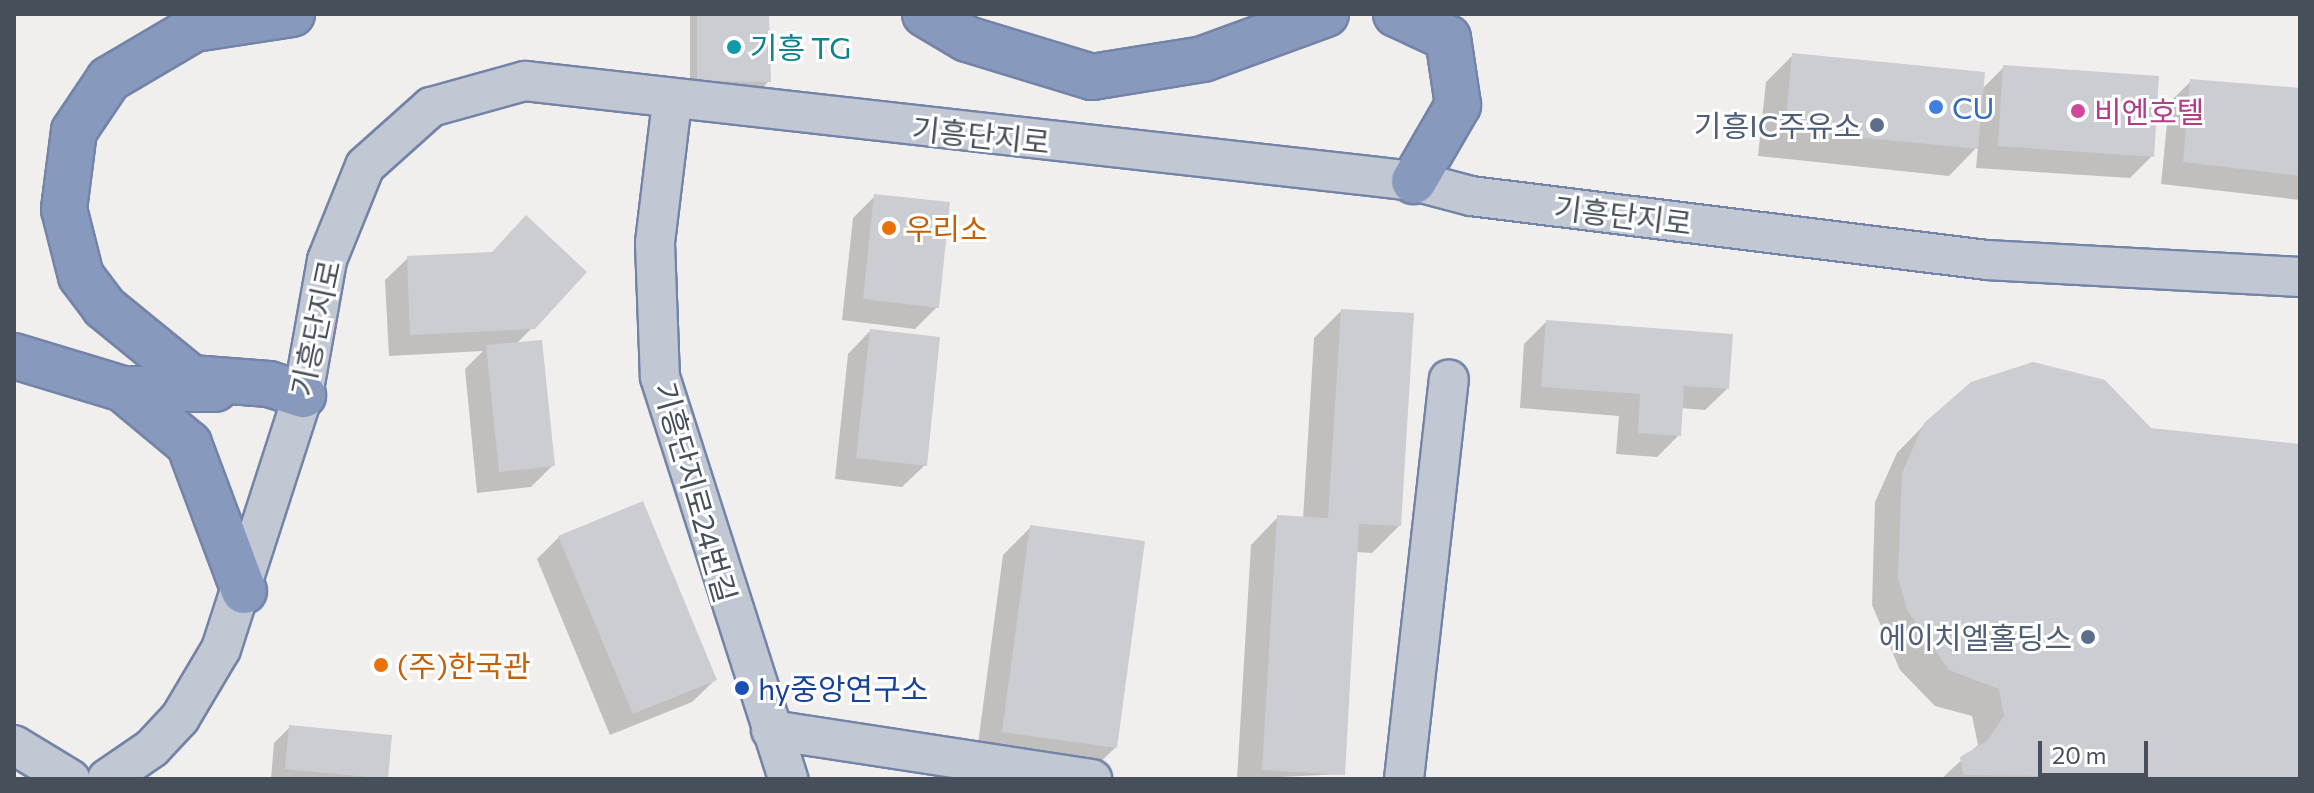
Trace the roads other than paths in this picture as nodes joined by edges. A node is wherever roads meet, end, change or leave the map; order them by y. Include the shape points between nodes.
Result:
1 (292, 14) edge
2 (925, 14) edge
3 (1326, 14) edge
4 (1396, 14) edge
5 (672, 102) junction
6 (1414, 181) junction
7 (2300, 277) edge
8 (14, 339) edge
9 (14, 356) edge
10 (191, 378) junction
11 (1449, 380) dead end
12 (123, 389) junction
13 (303, 395) junction
14 (244, 591) junction
15 (771, 730) junction
16 (14, 745) edge
17 (70, 779) edge
18 (107, 779) edge
19 (788, 779) edge
20 (1092, 779) edge
21 (1404, 779) edge

1 - 10 highway via 162,41 109,79 74,131 64,209 81,276 104,307
2 - 3 highway via 967,39 1092,77 1203,59
4 - 6 highway via 1448,38 1458,105
5 - 6 street, 기흥단지로
5 - 13 street, 기흥단지로 via 525,81 431,107 365,166 320,283
5 - 15 street, 기흥단지로24번길 via 655,243 660,377
6 - 7 street, 기흥단지로 via 1471,196 1987,260
8 - 10 street via 127,373
9 - 12 highway
10 - 13 highway via 269,384
11 - 21 street
12 - 13 highway
12 - 14 highway via 189,444
13 - 14 street, 기흥단지로
14 - 18 street, 기흥단지로 via 221,649 180,718 152,748
15 - 19 street, 기흥단지로24번길
15 - 20 street
16 - 17 street

